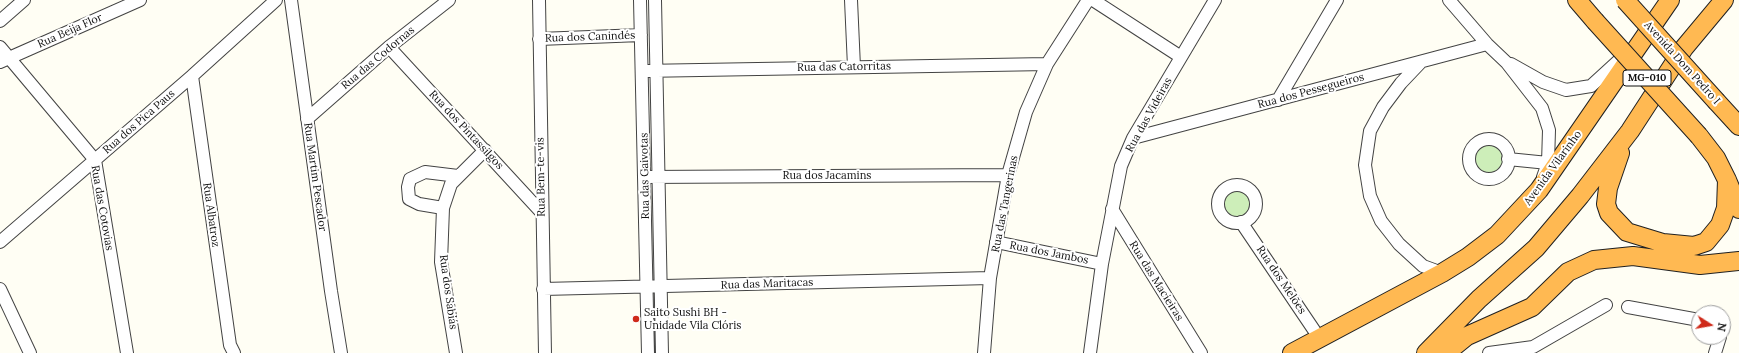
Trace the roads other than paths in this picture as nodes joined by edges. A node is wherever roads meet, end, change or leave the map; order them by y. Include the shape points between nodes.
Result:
1 (24, 0) edge
2 (140, 0) edge
3 (276, 0) edge
4 (291, 0) edge
5 (449, 0) edge
6 (539, 0) edge
7 (640, 0) edge
8 (655, 0) edge
9 (851, 0) edge
10 (1088, 0) edge
11 (1093, 0) edge
12 (1215, 0) edge
13 (1337, 0) edge
14 (1448, 0) edge
15 (1577, 0) edge
16 (1625, 0) edge
17 (1670, 0) edge
18 (1723, 0) edge
19 (0, 21) edge
20 (641, 35) junction
21 (539, 39) junction
22 (1640, 41) junction
23 (1487, 44) junction
24 (0, 47) edge
25 (390, 47) junction
26 (1181, 57) junction
27 (4, 60) edge
28 (1421, 62) junction
29 (1507, 63) junction
30 (1047, 64) junction
31 (854, 67) junction
32 (642, 71) junction
33 (656, 71) junction
34 (192, 76) junction
35 (1278, 100) junction
36 (307, 119) junction
37 (1739, 126) edge
38 (1630, 131) junction
39 (1134, 138) junction
40 (485, 150) junction
41 (1508, 159) dead end
42 (95, 160) junction
43 (1548, 163) junction
44 (1008, 175) junction
45 (458, 176) junction
46 (645, 177) junction
47 (659, 177) junction
48 (1727, 180) junction
49 (1540, 190) junction
50 (443, 208) junction
51 (1112, 209) junction
52 (1739, 209) edge
53 (542, 212) junction
54 (1241, 222) dead end
55 (0, 242) edge
56 (996, 242) junction
57 (1739, 261) edge
58 (1102, 264) junction
59 (1423, 275) junction
60 (990, 278) junction
61 (660, 286) junction
62 (647, 287) junction
63 (0, 289) edge
64 (543, 289) junction
65 (1606, 305) dead end
66 (1628, 308) dead end
67 (1691, 319) edge
68 (1320, 339) junction
69 (228, 350) edge
70 (1538, 350) edge
71 (1199, 352) edge
72 (30, 353) edge
73 (127, 353) edge
74 (341, 353) edge
75 (456, 353) edge
76 (545, 353) edge
77 (648, 353) edge
78 (662, 353) edge
79 (984, 353) edge
80 (1090, 353) edge
81 (1292, 353) edge
82 (1426, 353) edge
83 (1446, 353) edge
84 (1489, 353) edge

1 - 19 street
2 - 27 street, Rua Beija Flor
3 - 34 street, Rua dos Pica Paus
4 - 36 street, Rua Martim Pescador
5 - 25 street, Rua das Codornas
6 - 21 street, Rua Bem-te-vis
7 - 20 street, Rua das Gaivotas
8 - 33 street, Rua das Gaivotas
9 - 31 street
10 - 30 street, Rua das Tangerinas
11 - 26 street
12 - 26 street, Rua das Videiras
13 - 35 street
14 - 23 street
15 - 48 highway, MG-010, bridge via 1699,136 1716,158
16 - 37 highway, Avenida Dom Pedro I / MG-010, bridge
17 - 22 highway, Avenida Vilarinho
18 - 38 highway via 1684,48
20 - 21 street, Rua dos Canindés
20 - 32 street, Rua das Gaivotas
21 - 53 street, Rua Bem-te-vis
22 - 29 street via 1591,86 1566,90 1543,82
22 - 49 highway, Avenida Vilarinho
23 - 28 street, Rua dos Pessegueiros
23 - 29 street
24 - 27 street, Rua das Cotovias
25 - 36 street, Rua das Codornas
25 - 40 street, Rua dos Pintassilgos
26 - 39 street, Rua das Videiras
27 - 42 street, Rua das Cotovias
28 - 35 street, Rua dos Pessegueiros
28 - 59 street via 1383,107 1370,131 1365,165 1370,196 1381,221
29 - 43 street via 1542,108 1549,130
30 - 31 street, Rua das Catorritas
30 - 44 street, Rua das Tangerinas via 1026,112
31 - 33 street, Rua das Catorritas
32 - 33 street, Rua das Catorritas
32 - 46 street, Rua das Gaivotas
33 - 47 street, Rua das Gaivotas
34 - 42 street, Rua dos Pica Paus
34 - 69 street, Rua Albatroz
35 - 39 street, Rua dos Pessegueiros
36 - 74 street, Rua Martim Pescador
38 - 48 highway via 1613,171 1606,204 1609,213 1627,232 1680,246 1694,246 1706,242 1720,225 1726,208
38 - 82 highway via 1536,248 1479,299
39 - 51 street, Rua das Videiras via 1121,166
40 - 45 street, Rua dos Sabiás
40 - 53 street, Rua dos Pintassilgos
41 - 43 street
42 - 55 street, Rua dos Pica Paus
42 - 73 street, Rua das Cotovias
43 - 49 street
44 - 47 street, Rua dos Jacamins
44 - 56 street, Rua das Tangerinas
45 - 50 street, Rua dos Sabiás via 451,184
45 - 50 street via 425,172 410,178 409,199 418,204
46 - 47 street, Rua dos Jacamins
46 - 62 street, Rua das Gaivotas
47 - 61 street, Rua das Gaivotas
48 - 52 highway, MG-010
49 - 59 highway, Avenida Vilarinho via 1497,235 1468,258 1442,273
50 - 75 street, Rua dos Sabiás via 441,262
51 - 58 street, Rua das Videiras
51 - 71 street, Rua das Macieiras
53 - 64 street, Rua Bem-te-vis
54 - 68 street, Rua dos Melões
56 - 58 street, Rua dos Jambos
56 - 60 street, Rua das Tangerinas
57 - 83 highway via 1700,265 1633,256 1594,260 1568,272 1532,307 1467,336
58 - 80 street, Rua das Videiras
59 - 68 highway, Avenida Vilarinho
60 - 61 street, Rua das Maritacas
60 - 79 street, Rua das Tangerinas
61 - 62 street, Rua das Maritacas
61 - 78 street, Rua das Gaivotas
62 - 64 street, Rua das Maritacas
62 - 77 street, Rua das Gaivotas
63 - 72 street
64 - 76 street, Rua Bem-te-vis
65 - 70 street
66 - 67 street
68 - 81 highway, Avenida Vilarinho
70 - 84 street

